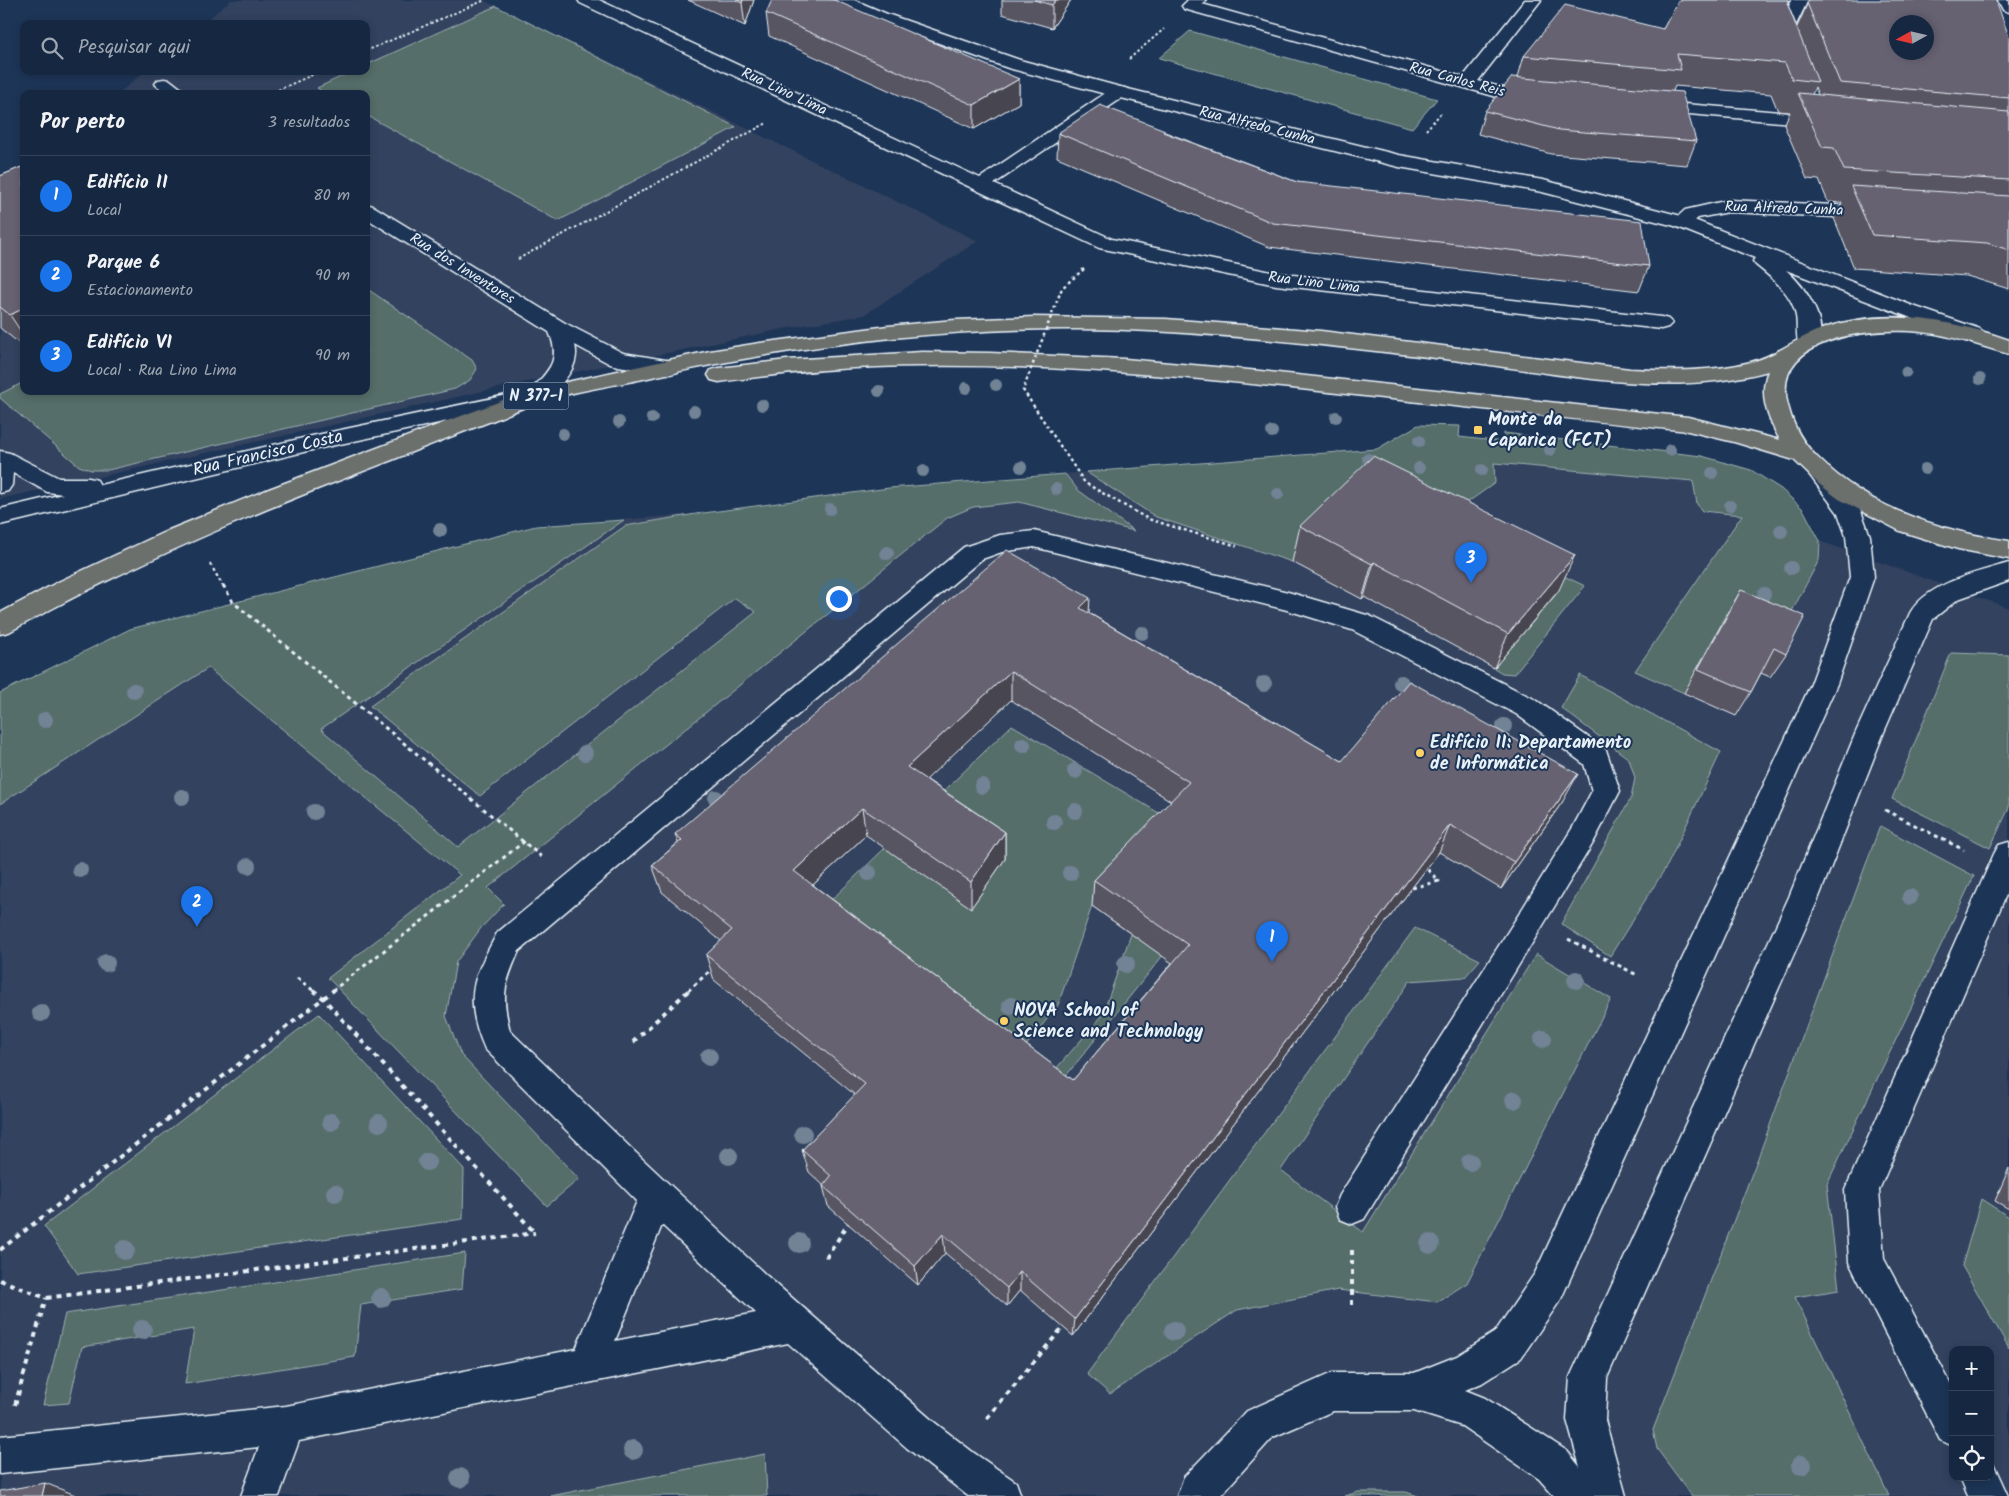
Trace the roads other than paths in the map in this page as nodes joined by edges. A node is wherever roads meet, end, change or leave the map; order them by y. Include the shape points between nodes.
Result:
1 (586, 0) edge
2 (840, 0) edge
3 (1533, 0) edge
4 (1800, 0) edge
5 (2006, 0) edge
6 (1194, 3) edge
7 (2009, 7) edge
8 (1797, 68) edge
9 (1467, 83) junction
10 (164, 84) dead end
11 (173, 90) edge
12 (1119, 92) junction
13 (1554, 99) edge
14 (1811, 102) edge
15 (1632, 105) edge
16 (1818, 120) junction
17 (1846, 122) edge
18 (981, 185) junction
19 (370, 212) edge
20 (1896, 214) edge
21 (1682, 222) junction
22 (1746, 247) junction
23 (1661, 323) dead end
24 (558, 328) junction
25 (1808, 342) junction
26 (2003, 345) edge
27 (1790, 355) junction
28 (670, 367) junction
29 (538, 396) junction
30 (1, 457) edge
31 (1811, 464) junction
32 (0, 485) edge
33 (135, 485) junction
34 (277, 495) junction
35 (0, 517) edge
36 (2009, 550) edge
37 (2009, 572) edge
38 (0, 625) edge
39 (2005, 862) edge
40 (656, 1197) junction
41 (1352, 1207) road end
42 (794, 1324) junction
43 (587, 1366) junction
44 (1414, 1392) junction
45 (1949, 1419) edge
46 (286, 1425) junction
47 (0, 1455) edge
48 (1981, 1481) edge
49 (260, 1496) edge
50 (1002, 1496) edge
51 (1196, 1496) edge
52 (1579, 1496) edge
53 (1607, 1496) edge
54 (1989, 1496) edge

1 - 18 street, Rua Lino Lima
2 - 12 street, Rua Alfredo Cunha via 1014,64
3 - 9 street
4 - 8 street via 1784,33
5 - 7 street
6 - 9 street, Rua Carlos Reis
9 - 13 street, Rua Carlos Reis via 1503,93
10 - 11 street
12 - 18 street
12 - 21 street, Rua Alfredo Cunha via 1399,161 1551,188
14 - 16 street
15 - 16 street
16 - 17 street
18 - 23 street, Rua Lino Lima via 1106,244 1276,279
19 - 24 street, Rua dos Inventores
20 - 21 street, Rua Alfredo Cunha via 1729,206 1692,214
21 - 22 street, Rua Alfredo Cunha
22 - 25 street, Rua Alfredo Cunha via 1798,292 1806,308
22 - 26 street, Rua Alfredo Cunha
24 - 28 street, Rua dos Inventores via 618,360
24 - 29 street via 566,344 565,360
25 - 26 main road via 1832,332 1891,324 1926,326
25 - 27 main road
27 - 28 main road, N 377-1 via 1752,368 1675,379 1321,337 1158,325 1034,323 888,332 710,358
27 - 31 main road via 1778,372 1774,391 1777,413 1786,433
28 - 29 main road, N 377-1
29 - 33 street, Rua Francisco Costa via 312,443
29 - 34 main road, N 377-1
30 - 32 street
30 - 33 street via 57,486
31 - 34 main road, N 377-1 via 1737,435 1688,424 1084,362 938,358 746,371 624,392 549,408
31 - 36 main road via 1847,493 1910,526 1946,538
31 - 44 street via 1849,511 1858,536 1862,577 1824,684 1548,1286 1508,1345 1469,1370
33 - 35 street, Rua Francisco Costa
34 - 38 main road, N 377-1 via 120,562
37 - 53 street via 1949,593 1922,613 1804,897 1589,1377 1586,1420
39 - 45 street via 1862,1190 1866,1262
40 - 41 street via 496,1039 488,1007 490,982 508,942 973,553 1000,544 1034,540 1288,601 1361,623 1526,707 1596,758 1606,791 1583,835
40 - 42 street
40 - 43 street
42 - 43 street
42 - 50 street via 949,1459
43 - 46 street
44 - 51 street via 1332,1392 1260,1424
44 - 52 street via 1472,1411 1553,1465
46 - 47 street
46 - 49 street
48 - 54 street

